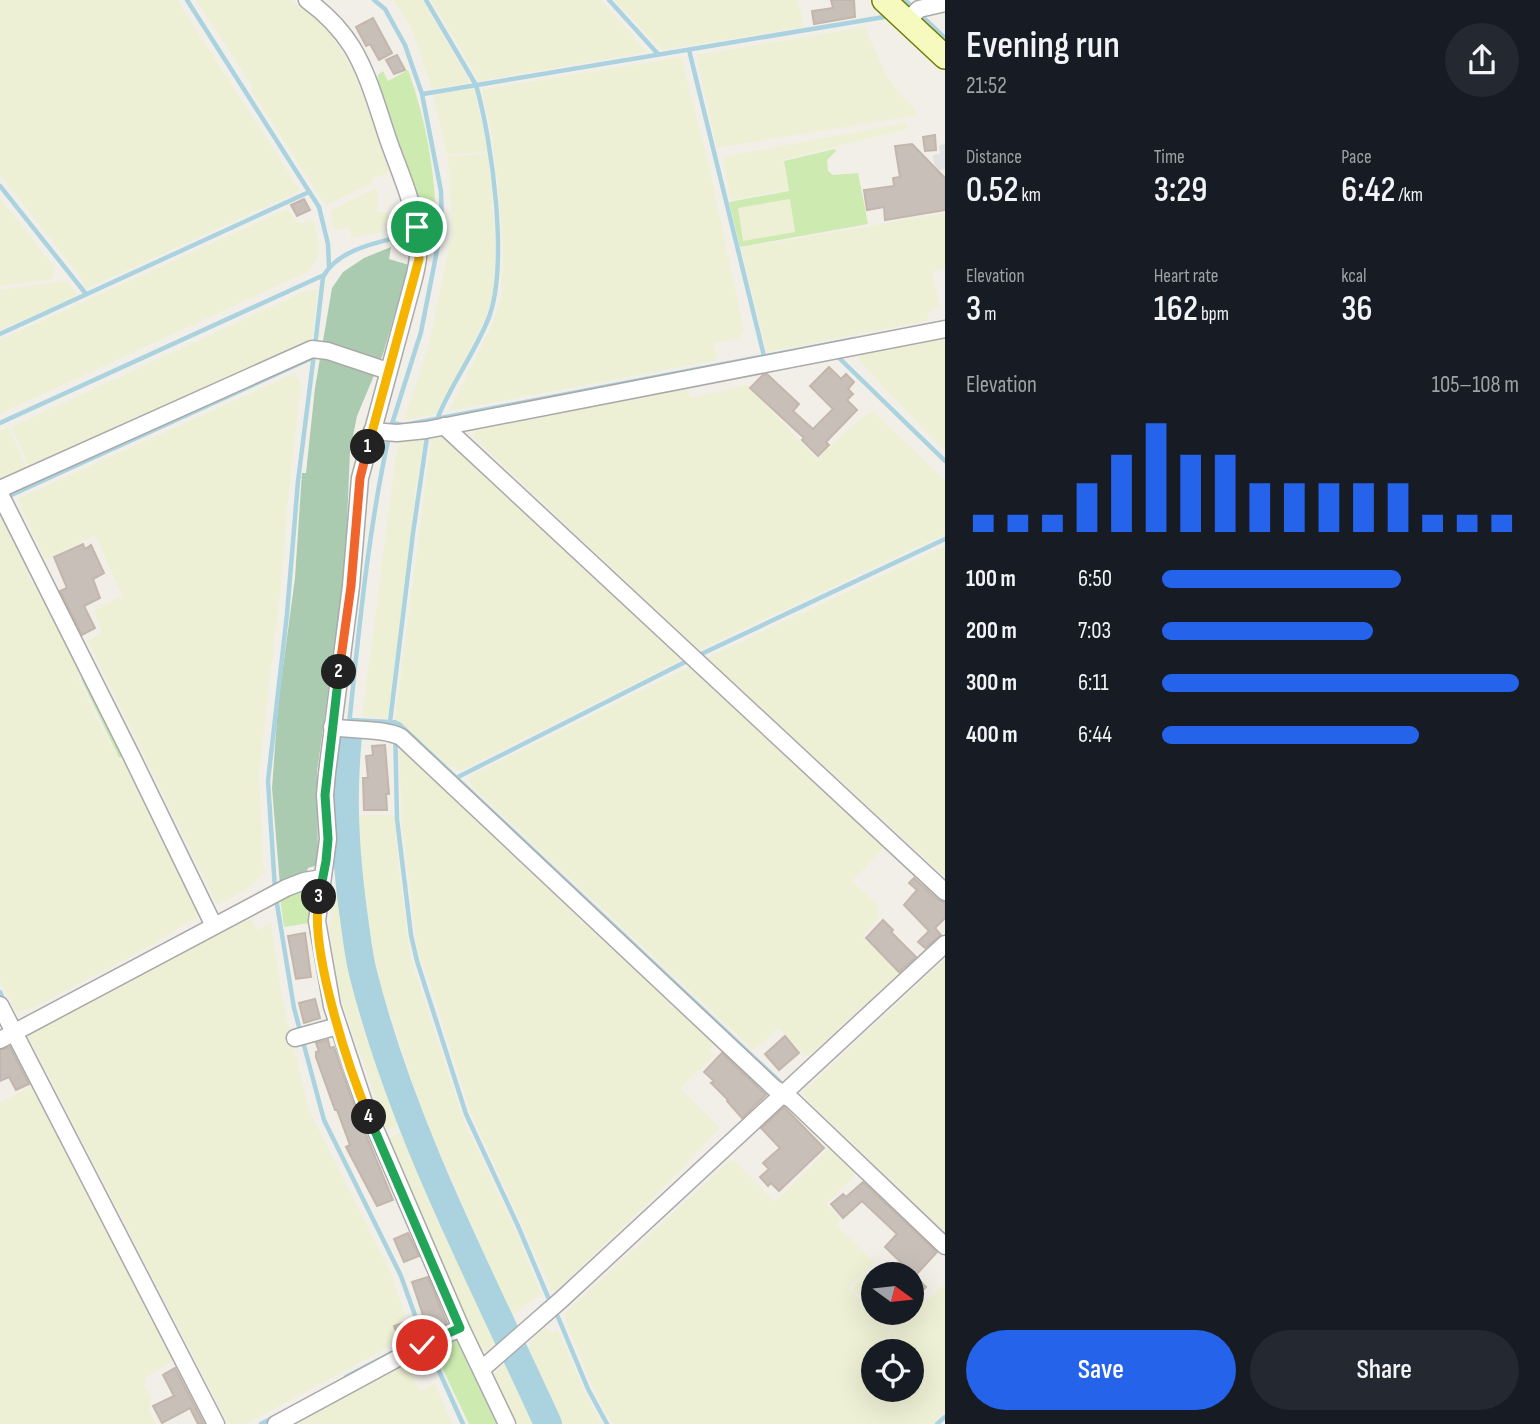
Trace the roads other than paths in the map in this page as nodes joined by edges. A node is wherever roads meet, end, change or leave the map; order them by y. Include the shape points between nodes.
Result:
1 (307, 0) edge
2 (884, 0) edge
3 (945, 4) edge
4 (913, 16) junction
5 (945, 57) edge
6 (945, 329) edge
7 (388, 371) junction
8 (444, 426) junction
9 (384, 432) junction
10 (1, 495) edge
11 (343, 729) junction
12 (322, 878) junction
13 (945, 892) edge
14 (212, 922) junction
15 (945, 944) edge
16 (0, 1004) edge
17 (338, 1026) junction
18 (9, 1031) edge
19 (299, 1037) dead end
20 (783, 1094) junction
21 (945, 1246) edge
22 (460, 1328) junction
23 (482, 1368) junction
24 (216, 1424) edge
25 (276, 1424) edge
26 (507, 1424) edge

1 - 7 street via 340,30 360,64 417,227 419,259
2 - 4 street
3 - 4 street
4 - 5 street
6 - 8 street
7 - 9 street
7 - 10 street via 317,350
8 - 9 street
8 - 13 street
9 - 11 street via 360,478
10 - 14 street
11 - 12 street via 325,795 328,839
11 - 20 street via 394,734
12 - 14 street via 295,884
12 - 17 street via 317,921
14 - 18 street
15 - 20 street
16 - 18 street
17 - 19 street
17 - 22 street via 364,1103
18 - 24 street
20 - 21 street
20 - 23 street
22 - 23 street
22 - 25 street
23 - 26 street

